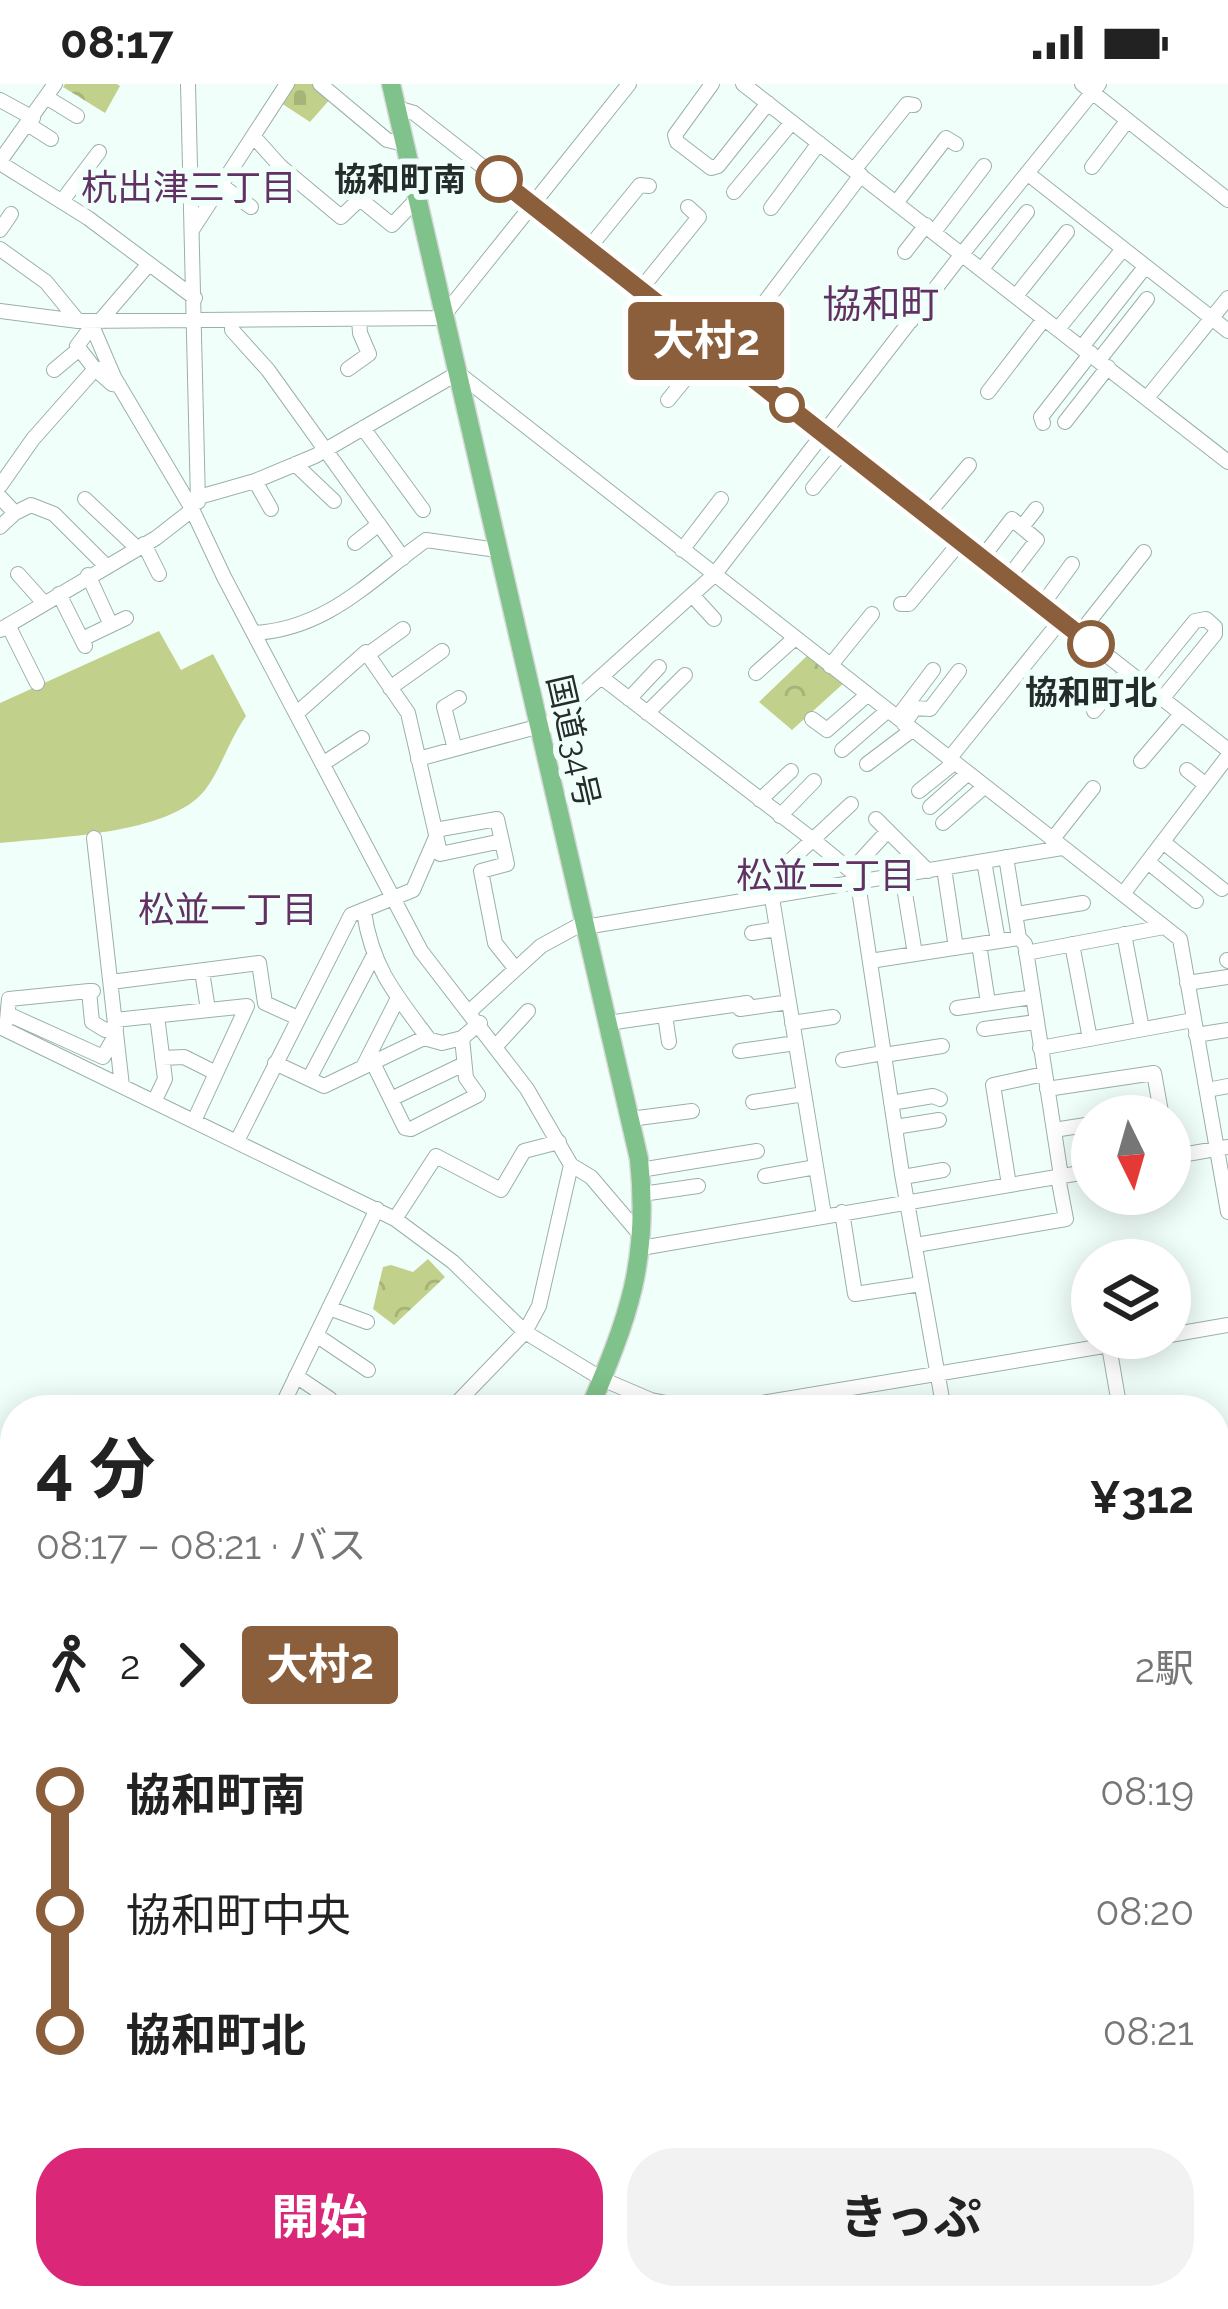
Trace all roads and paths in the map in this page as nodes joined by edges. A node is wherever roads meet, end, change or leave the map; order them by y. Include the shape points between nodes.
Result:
1 (188, 84) edge
2 (286, 84) edge
3 (320, 84) edge
4 (391, 84) edge
5 (629, 84) edge
6 (712, 84) edge
7 (743, 84) edge
8 (1091, 87) edge
9 (49, 89) edge
10 (765, 94) edge
11 (0, 100) edge
12 (914, 106) dead end
13 (397, 108) junction
14 (76, 116) dead end
15 (31, 121) junction
16 (1127, 121) junction
17 (792, 122) junction
18 (254, 137) junction
19 (946, 137) dead end
20 (51, 139) dead end
21 (819, 143) junction
22 (404, 145) junction
23 (99, 152) dead end
24 (2, 154) edge
25 (984, 166) dead end
26 (1092, 167) dead end
27 (858, 173) junction
28 (1028, 173) junction
29 (221, 186) junction
30 (649, 186) dead end
31 (734, 192) dead end
32 (62, 200) junction
33 (416, 200) junction
34 (1228, 200) edge
35 (896, 202) junction
36 (533, 205) junction
37 (251, 207) dead end
38 (770, 208) dead end
39 (1027, 212) dead end
40 (11, 214) dead end
41 (699, 216) dead end
42 (930, 229) junction
43 (0, 230) edge
44 (192, 230) junction
45 (1067, 232) dead end
46 (0, 249) edge
47 (588, 249) junction
48 (1123, 249) junction
49 (905, 252) dead end
50 (962, 254) junction
51 (148, 265) junction
52 (1145, 267) junction
53 (982, 269) junction
54 (640, 290) junction
55 (1016, 296) junction
56 (880, 297) dead end
57 (195, 298) junction
58 (1228, 298) edge
59 (1147, 299) dead end
60 (0, 311) edge
61 (445, 316) junction
62 (1044, 319) junction
63 (1212, 319) junction
64 (359, 320) junction
65 (195, 321) junction
66 (232, 321) junction
67 (911, 321) junction
68 (90, 322) junction
69 (1058, 328) junction
70 (1228, 332) edge
71 (79, 350) junction
72 (718, 351) junction
73 (1095, 357) junction
74 (875, 368) junction
75 (103, 369) junction
76 (348, 369) dead end
77 (54, 370) dead end
78 (458, 373) junction
79 (892, 379) dead end
80 (988, 392) dead end
81 (1147, 398) junction
82 (668, 400) dead end
83 (1065, 422) dead end
84 (1043, 423) dead end
85 (363, 428) junction
86 (824, 435) junction
87 (326, 449) junction
88 (844, 450) junction
89 (1228, 462) edge
90 (295, 464) junction
91 (969, 465) dead end
92 (255, 481) junction
93 (0, 485) edge
94 (814, 488) dead end
95 (0, 497) edge
96 (85, 499) dead end
97 (721, 500) dead end
98 (334, 501) dead end
99 (196, 509) junction
100 (270, 509) dead end
101 (1036, 509) dead end
102 (423, 510) dead end
103 (15, 513) junction
104 (927, 515) junction
105 (379, 524) junction
106 (1022, 526) junction
107 (0, 527) edge
108 (961, 542) junction
109 (355, 543) dead end
110 (141, 546) junction
111 (497, 550) junction
112 (682, 550) junction
113 (1144, 552) dead end
114 (403, 558) junction
115 (982, 558) junction
116 (1072, 564) dead end
117 (104, 565) junction
118 (18, 574) dead end
119 (159, 574) dead end
120 (88, 575) junction
121 (714, 575) junction
122 (1008, 578) junction
123 (58, 594) junction
124 (692, 595) junction
125 (44, 604) junction
126 (901, 604) dead end
127 (1042, 605) junction
128 (872, 614) dead end
129 (715, 619) dead end
130 (1061, 620) junction
131 (4, 628) edge
132 (404, 629) dead end
133 (254, 633) junction
134 (1078, 634) junction
135 (795, 638) junction
136 (363, 649) junction
137 (442, 651) dead end
138 (830, 666) junction
139 (659, 667) dead end
140 (933, 670) dead end
141 (959, 671) dead end
142 (1127, 671) junction
143 (756, 673) dead end
144 (685, 675) dead end
145 (601, 677) junction
146 (38, 683) dead end
147 (1144, 684) junction
148 (390, 688) junction
149 (867, 695) junction
150 (459, 698) dead end
151 (1162, 698) junction
152 (629, 699) junction
153 (1094, 711) dead end
154 (646, 712) junction
155 (297, 713) junction
156 (1181, 714) junction
157 (812, 718) dead end
158 (900, 721) junction
159 (540, 728) junction
160 (362, 738) dead end
161 (455, 749) junction
162 (842, 751) dead end
163 (1228, 753) edge
164 (418, 758) junction
165 (952, 761) junction
166 (1141, 761) dead end
167 (323, 763) junction
168 (867, 764) dead end
169 (1187, 770) dead end
170 (790, 771) dead end
171 (968, 774) junction
172 (814, 781) dead end
173 (1206, 785) junction
174 (984, 787) junction
175 (1093, 788) dead end
176 (920, 791) dead end
177 (760, 800) junction
178 (850, 803) dead end
179 (930, 807) dead end
180 (780, 816) junction
181 (877, 819) dead end
182 (943, 823) dead end
183 (435, 834) junction
184 (891, 834) junction
185 (94, 838) dead end
186 (812, 839) junction
187 (502, 842) junction
188 (1163, 842) junction
189 (1057, 844) junction
190 (1006, 857) junction
191 (984, 861) junction
192 (1148, 862) junction
193 (936, 869) junction
194 (778, 872) dead end
195 (902, 875) junction
196 (854, 877) junction
197 (1222, 889) dead end
198 (1123, 894) junction
199 (491, 898) junction
200 (772, 898) junction
201 (394, 899) junction
202 (1196, 901) dead end
203 (1083, 903) dead end
204 (467, 910) dead end
205 (364, 912) junction
206 (1016, 914) junction
207 (585, 925) junction
208 (1164, 927) junction
209 (777, 929) junction
210 (752, 933) dead end
211 (1124, 934) junction
212 (998, 941) junction
213 (979, 944) junction
214 (1072, 944) junction
215 (1023, 945) junction
216 (956, 948) junction
217 (915, 954) junction
218 (374, 955) junction
219 (870, 961) junction
220 (515, 968) junction
221 (202, 970) junction
222 (1228, 977) edge
223 (1187, 983) junction
224 (111, 985) junction
225 (89, 991) junction
226 (1033, 997) junction
227 (398, 998) junction
228 (789, 1001) junction
229 (265, 1003) junction
230 (746, 1003) dead end
231 (988, 1004) junction
232 (247, 1006) junction
233 (957, 1008) dead end
234 (208, 1010) junction
235 (528, 1011) dead end
236 (724, 1012) dead end
237 (157, 1016) junction
238 (832, 1017) dead end
239 (298, 1018) junction
240 (475, 1018) junction
241 (792, 1022) junction
242 (1036, 1022) junction
243 (4, 1023) edge
244 (609, 1026) junction
245 (116, 1028) junction
246 (1194, 1028) junction
247 (984, 1029) dead end
248 (1142, 1029) junction
249 (1228, 1030) edge
250 (428, 1037) junction
251 (462, 1038) junction
252 (1090, 1039) junction
253 (669, 1042) dead end
254 (796, 1043) junction
255 (496, 1046) junction
256 (942, 1046) dead end
257 (1040, 1048) junction
258 (740, 1051) dead end
259 (883, 1054) junction
260 (162, 1058) junction
261 (843, 1060) dead end
262 (275, 1063) junction
263 (464, 1064) junction
264 (368, 1065) junction
265 (216, 1073) junction
266 (309, 1079) junction
267 (1046, 1082) junction
268 (122, 1086) junction
269 (1228, 1086) edge
270 (1207, 1090) junction
271 (804, 1094) junction
272 (1158, 1095) edge
273 (391, 1099) junction
274 (940, 1099) dead end
275 (154, 1102) junction
276 (753, 1102) dead end
277 (891, 1103) junction
278 (692, 1112) dead end
279 (630, 1119) junction
280 (939, 1120) dead end
281 (194, 1121) junction
282 (895, 1127) junction
283 (1071, 1127) edge
284 (1054, 1130) junction
285 (237, 1141) junction
286 (559, 1142) junction
287 (1223, 1148) edge
288 (757, 1151) dead end
289 (1191, 1153) edge
290 (571, 1165) junction
291 (816, 1167) junction
292 (640, 1170) junction
293 (943, 1170) dead end
294 (1071, 1174) edge
295 (765, 1176) dead end
296 (1060, 1176) junction
297 (903, 1177) junction
298 (1010, 1185) junction
299 (698, 1186) dead end
300 (642, 1194) junction
301 (908, 1202) junction
302 (376, 1210) junction
303 (1228, 1212) edge
304 (842, 1213) junction
305 (824, 1215) junction
306 (395, 1219) junction
307 (641, 1242) junction
308 (922, 1244) dead end
309 (921, 1284) junction
310 (329, 1308) junction
311 (367, 1322) dead end
312 (1228, 1325) edge
313 (1191, 1331) edge
314 (525, 1332) junction
315 (316, 1335) junction
316 (1071, 1353) edge
317 (1111, 1359) edge
318 (368, 1370) dead end
319 (296, 1376) junction
320 (936, 1376) junction
321 (602, 1379) junction
322 (841, 1392) junction
323 (287, 1395) edge
324 (324, 1395) edge
325 (464, 1395) edge
326 (595, 1395) edge
327 (644, 1395) edge
328 (824, 1395) edge
329 (842, 1395) edge
330 (939, 1395) edge
331 (1117, 1395) edge

1 - 44 street
2 - 18 street
3 - 22 street
4 - 13 highway, 国道34号
5 - 36 street
6 - 10 street via 675,135 711,168
7 - 10 street
8 - 16 street
8 - 28 street
9 - 14 street
9 - 15 street
10 - 17 street
11 - 15 street
12 - 27 street via 907,104
13 - 22 highway, 国道34号
13 - 36 street via 414,112
15 - 20 street
15 - 24 street
16 - 26 street
16 - 34 street
17 - 21 street
17 - 31 street
18 - 29 street
18 - 33 street via 341,217 360,199 392,225
19 - 35 street
21 - 27 street
21 - 38 street
22 - 33 highway, 国道34号
23 - 32 street
24 - 32 street
25 - 42 street
27 - 35 street
27 - 72 street
28 - 48 street
28 - 50 street
29 - 37 street
29 - 44 street
30 - 47 street via 640,185
32 - 51 street
33 - 61 highway, 国道34号
35 - 42 street
36 - 47 street
36 - 61 street
39 - 53 street
40 - 43 street
41 - 54 street
42 - 49 street
42 - 50 street
44 - 57 street
45 - 55 street
46 - 68 street
47 - 54 street
48 - 52 street
48 - 69 street
50 - 53 street
50 - 67 street
51 - 57 street
51 - 68 street
52 - 63 street
52 - 73 street
53 - 55 street
54 - 72 street
55 - 62 street
56 - 67 street
57 - 65 street
58 - 63 street
59 - 73 street
60 - 68 street
61 - 64 street
61 - 78 highway, 国道34号
62 - 69 street
62 - 80 street
63 - 70 street
63 - 81 street
64 - 66 street
64 - 76 street via 369,354
65 - 66 street
65 - 68 street
65 - 99 street
66 - 87 street
67 - 74 street
68 - 71 street
68 - 75 street
69 - 73 street
71 - 75 street
71 - 77 street
72 - 82 street
72 - 86 street
73 - 81 street
73 - 83 street
73 - 84 street
74 - 79 street
74 - 86 street
75 - 93 street
75 - 99 street
78 - 85 street
78 - 111 highway, 国道34号
78 - 112 street
81 - 89 street
85 - 87 street
85 - 102 street
86 - 88 street
86 - 121 street
87 - 90 street
87 - 105 street
88 - 94 street
88 - 104 street
90 - 92 street
90 - 98 street
91 - 104 street
92 - 99 street
92 - 100 street
95 - 103 street
96 - 110 street
97 - 112 street
99 - 110 street
99 - 133 street
101 - 106 street
103 - 107 street
103 - 117 street via 31,505 54,514
104 - 108 street
105 - 109 street
105 - 114 street
106 - 115 street via 1012,519
106 - 122 street via 1037,540
108 - 115 street
108 - 126 street
110 - 117 street
110 - 119 street
111 - 114 street via 426,540
111 - 159 highway, 国道34号
112 - 121 street
113 - 134 street
114 - 133 street via 360,600 278,632
115 - 122 street
116 - 127 street
117 - 120 street
118 - 125 street
120 - 123 street
120 - 123 street via 118,621 83,642
121 - 124 street
121 - 135 street
122 - 127 street
123 - 125 street
124 - 129 street
124 - 145 street
125 - 131 street
127 - 130 street
128 - 138 street
130 - 134 street
130 - 165 street
131 - 146 street
132 - 136 street
133 - 155 street
134 - 142 street
135 - 138 street
135 - 143 street
136 - 148 street
136 - 155 street
137 - 148 street
138 - 149 street
139 - 152 street
140 - 158 street
141 - 158 street via 930,709 915,708
142 - 147 street
142 - 153 street
144 - 154 street
145 - 152 street
145 - 159 street
147 - 151 street
147 - 151 street via 1195,621 1206,619 1215,634
148 - 164 street via 408,712
149 - 157 street via 826,730
149 - 158 street
150 - 161 street via 439,708
151 - 156 street
152 - 154 street
154 - 177 street
155 - 167 street
156 - 163 street
156 - 166 street
158 - 162 street
158 - 165 street
158 - 168 street
159 - 161 street
159 - 207 highway, 国道34号
160 - 167 street
161 - 164 street
163 - 173 street
164 - 183 street
165 - 171 street
165 - 176 street
167 - 201 street
169 - 173 street
170 - 177 street
171 - 174 street
171 - 179 street
172 - 180 street
173 - 188 street
174 - 182 street
174 - 189 street
175 - 189 street
177 - 180 street
178 - 186 street
180 - 186 street
181 - 184 street
183 - 187 street via 440,854
183 - 187 street via 497,819
183 - 201 street via 413,890
184 - 193 street
184 - 196 street
185 - 224 street
186 - 194 street
186 - 196 street
187 - 199 street via 507,864 481,871
188 - 192 street
188 - 197 street
189 - 190 street
189 - 198 street
190 - 191 street
190 - 206 street
191 - 193 street
191 - 212 street
192 - 198 street
192 - 202 street
193 - 195 street
193 - 216 street
195 - 196 street
195 - 217 street
196 - 200 street
196 - 219 street
198 - 208 street
199 - 204 street
199 - 220 street via 495,943
200 - 207 street
200 - 209 street
201 - 205 street
201 - 240 street via 421,951
203 - 206 street
205 - 218 street
205 - 239 street via 351,915
206 - 215 street
207 - 220 street
207 - 244 highway, 国道34号
208 - 211 street
208 - 223 street via 1180,939
209 - 210 street
209 - 228 street
211 - 214 street
211 - 248 street
212 - 213 street
212 - 215 street
213 - 216 street
213 - 231 street
214 - 215 street
214 - 252 street
215 - 226 street
216 - 217 street
217 - 219 street
218 - 227 street
218 - 266 street
219 - 259 street
220 - 240 street
221 - 224 street
221 - 229 street via 259,963
221 - 234 street
222 - 223 street
223 - 246 street
224 - 225 street
224 - 245 street
225 - 243 street via 9,999
225 - 245 street via 92,1022
226 - 231 street
226 - 242 street
227 - 250 street
227 - 264 street
228 - 236 street
228 - 241 street
229 - 232 street
229 - 239 street
230 - 244 street
231 - 233 street
232 - 234 street
232 - 265 street
234 - 237 street
235 - 255 street
237 - 245 street
237 - 260 street
238 - 241 street
239 - 262 street
240 - 251 street
240 - 255 street
241 - 254 street
242 - 247 street
242 - 257 street
243 - 245 street via 103,1058
243 - 268 street
244 - 253 street via 669,1021
244 - 279 highway, 国道34号
245 - 268 street
246 - 248 street
246 - 249 street
246 - 270 street
248 - 252 street
250 - 251 street
250 - 264 street
251 - 263 street
252 - 257 street
254 - 258 street
254 - 271 street
255 - 286 street
256 - 259 street
257 - 267 street
259 - 261 street
259 - 277 street
260 - 265 street via 184,1057
260 - 275 street via 165,1079
262 - 266 street
262 - 285 street
263 - 273 street
263 - 273 street via 478,1095 470,1101 411,1129
264 - 266 street via 324,1086
264 - 273 street
265 - 281 street
267 - 272 street via 1154,1073
267 - 284 street
267 - 298 street via 993,1085
268 - 275 street
269 - 270 street
270 - 287 street
271 - 276 street
271 - 291 street
274 - 277 street
275 - 281 street
277 - 282 street
278 - 279 street
279 - 292 highway, 国道34号
280 - 282 street
281 - 285 street
282 - 297 street
283 - 284 street
284 - 296 street
285 - 302 street
286 - 290 street
286 - 306 street via 524,1151 501,1190 436,1156
287 - 289 street
287 - 303 street
288 - 292 street
290 - 307 street via 591,1177
290 - 314 street
291 - 295 street
291 - 305 street
292 - 300 highway, 国道34号
293 - 297 street
294 - 296 street
296 - 298 street
296 - 308 street via 1071,1218
297 - 301 street
298 - 301 street
299 - 300 street
300 - 307 highway, 国道34号
301 - 304 street
301 - 309 street
302 - 306 street
302 - 310 street
304 - 305 street
304 - 309 street via 855,1294
305 - 307 street
306 - 314 street
307 - 321 highway, 国道34号 via 630,1307
309 - 320 street
310 - 311 street
310 - 315 street
312 - 313 street
314 - 321 street
314 - 325 street
315 - 318 street
315 - 319 street
316 - 320 street
317 - 331 street
319 - 323 street
319 - 324 street
320 - 322 street
320 - 330 street
321 - 326 highway, 国道34号
321 - 327 street
322 - 328 street
322 - 329 street

